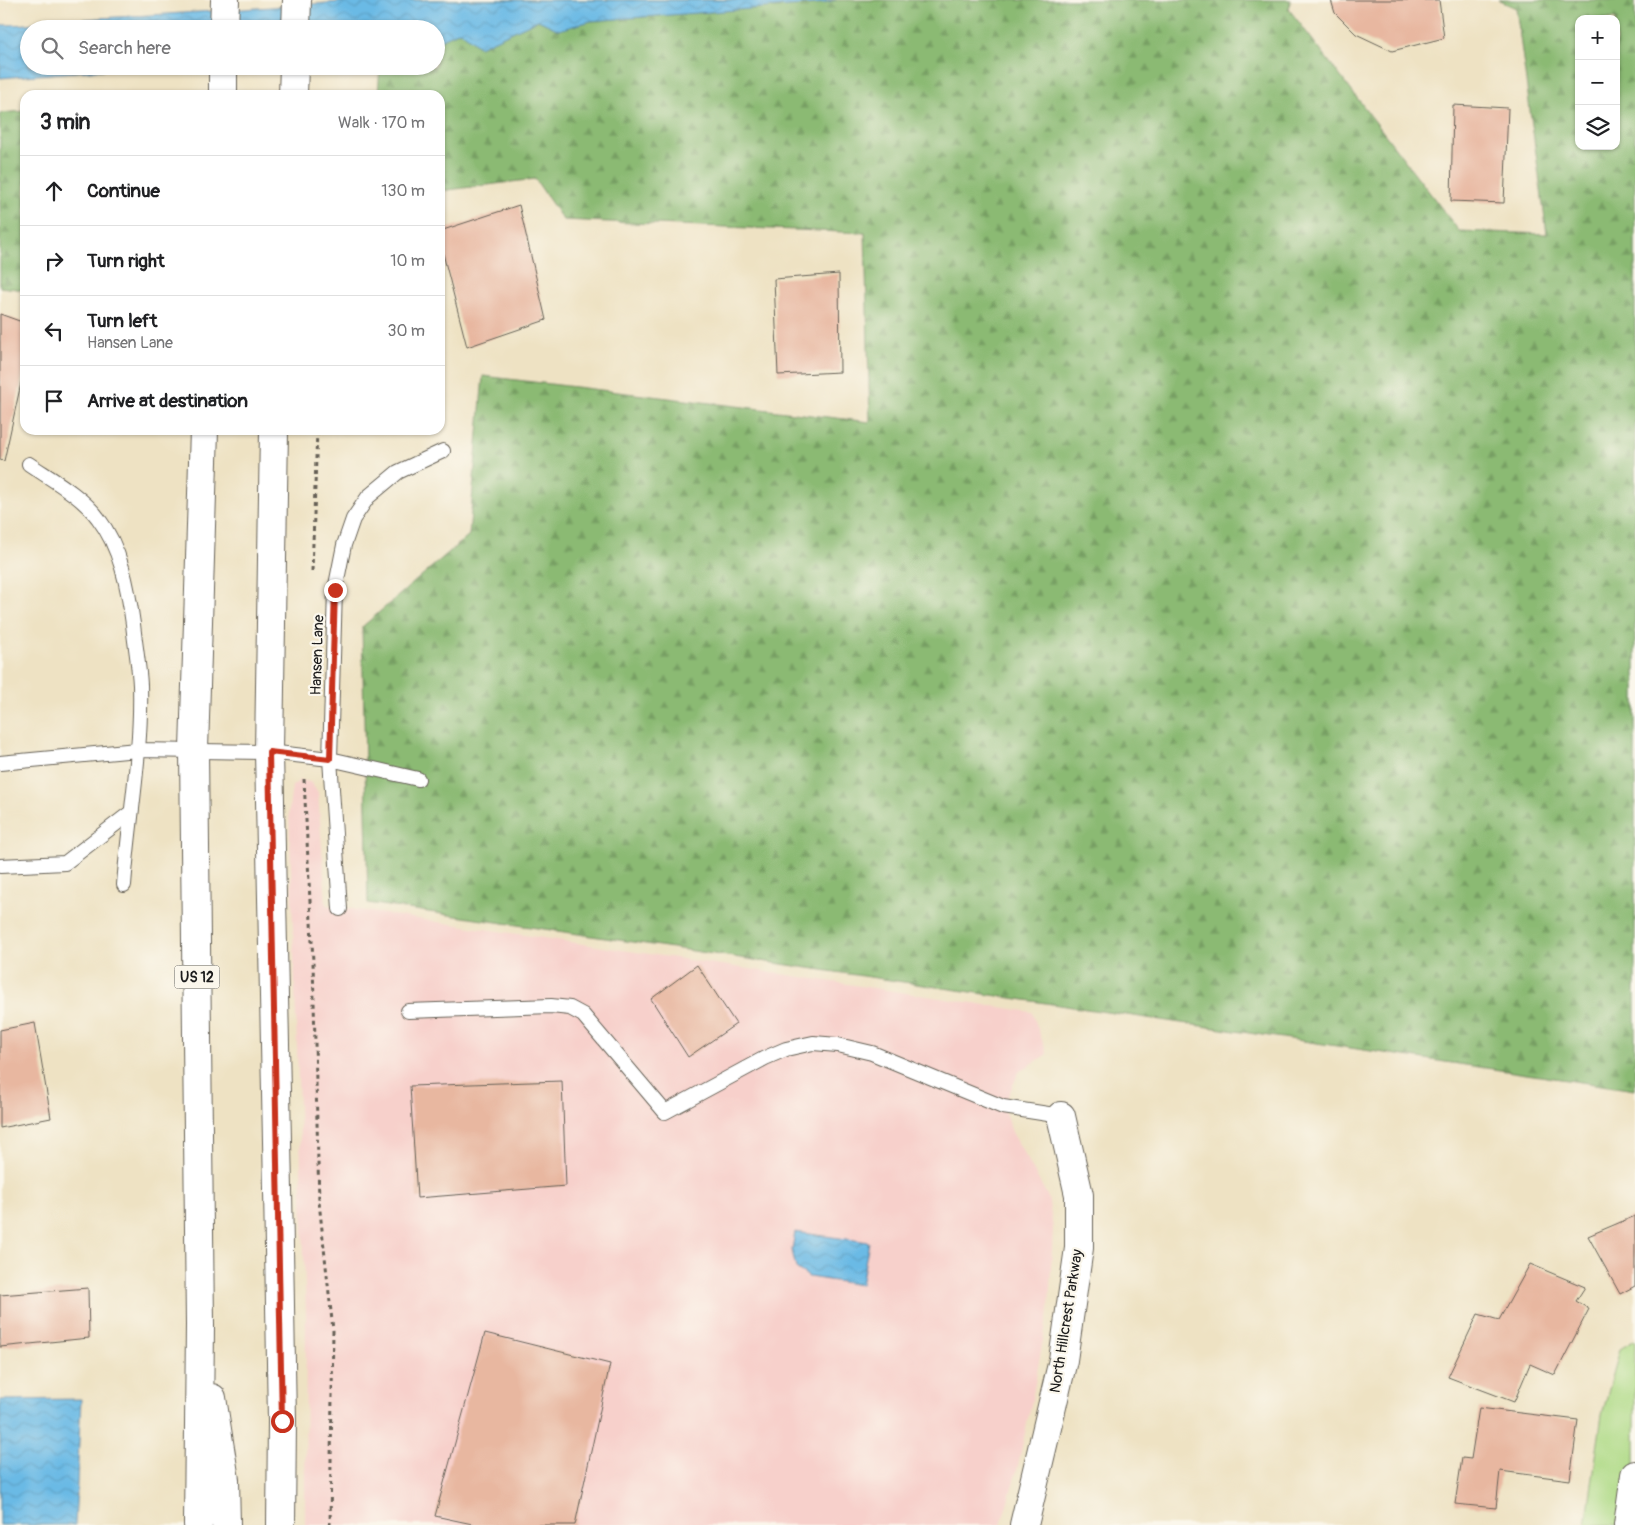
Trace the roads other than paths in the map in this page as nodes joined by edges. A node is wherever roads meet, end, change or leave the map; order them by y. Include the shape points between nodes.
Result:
1 (225, 0) edge
2 (297, 0) edge
3 (224, 20) edge
4 (296, 20) edge
5 (223, 75) edge
6 (294, 75) edge
7 (223, 90) edge
8 (293, 90) edge
9 (204, 435) edge
10 (274, 435) edge
11 (443, 450) dead end
12 (29, 464) dead end
13 (137, 750) junction
14 (194, 750) junction
15 (269, 752) junction
16 (330, 759) junction
17 (0, 764) edge
18 (418, 779) dead end
19 (130, 813) junction
20 (0, 866) edge
21 (124, 885) dead end
22 (340, 909) dead end
23 (408, 1011) dead end
24 (1061, 1116) joint
25 (200, 1325) junction
26 (198, 1426) junction
27 (1635, 1475) edge
28 (182, 1525) edge
29 (198, 1525) edge
30 (226, 1525) edge
31 (281, 1525) edge
32 (1024, 1525) edge
33 (1628, 1525) edge

1 - 3 main road
2 - 4 main road
5 - 7 main road
6 - 8 main road
9 - 14 main road, US 12
10 - 15 main road
11 - 16 lane, Hansen Lane via 398,472 368,497 350,528 335,590
12 - 13 lane via 97,516 118,553 129,598 140,683
13 - 14 lane
13 - 17 lane
13 - 19 lane
14 - 15 lane
14 - 25 main road, US 12
15 - 16 lane
15 - 31 main road via 279,1200
16 - 18 lane
16 - 22 lane, Hansen Lane
19 - 20 lane via 66,863
19 - 21 lane
23 - 24 lane via 570,1008 583,1015 665,1112 765,1058 813,1043 872,1053 1003,1106
24 - 32 main road, North Hillcrest Parkway via 1079,1195 1078,1248 1063,1360
25 - 26 main road, US 12
25 - 30 main road via 225,1480
26 - 28 main road
26 - 29 main road, US 12
27 - 33 main road

